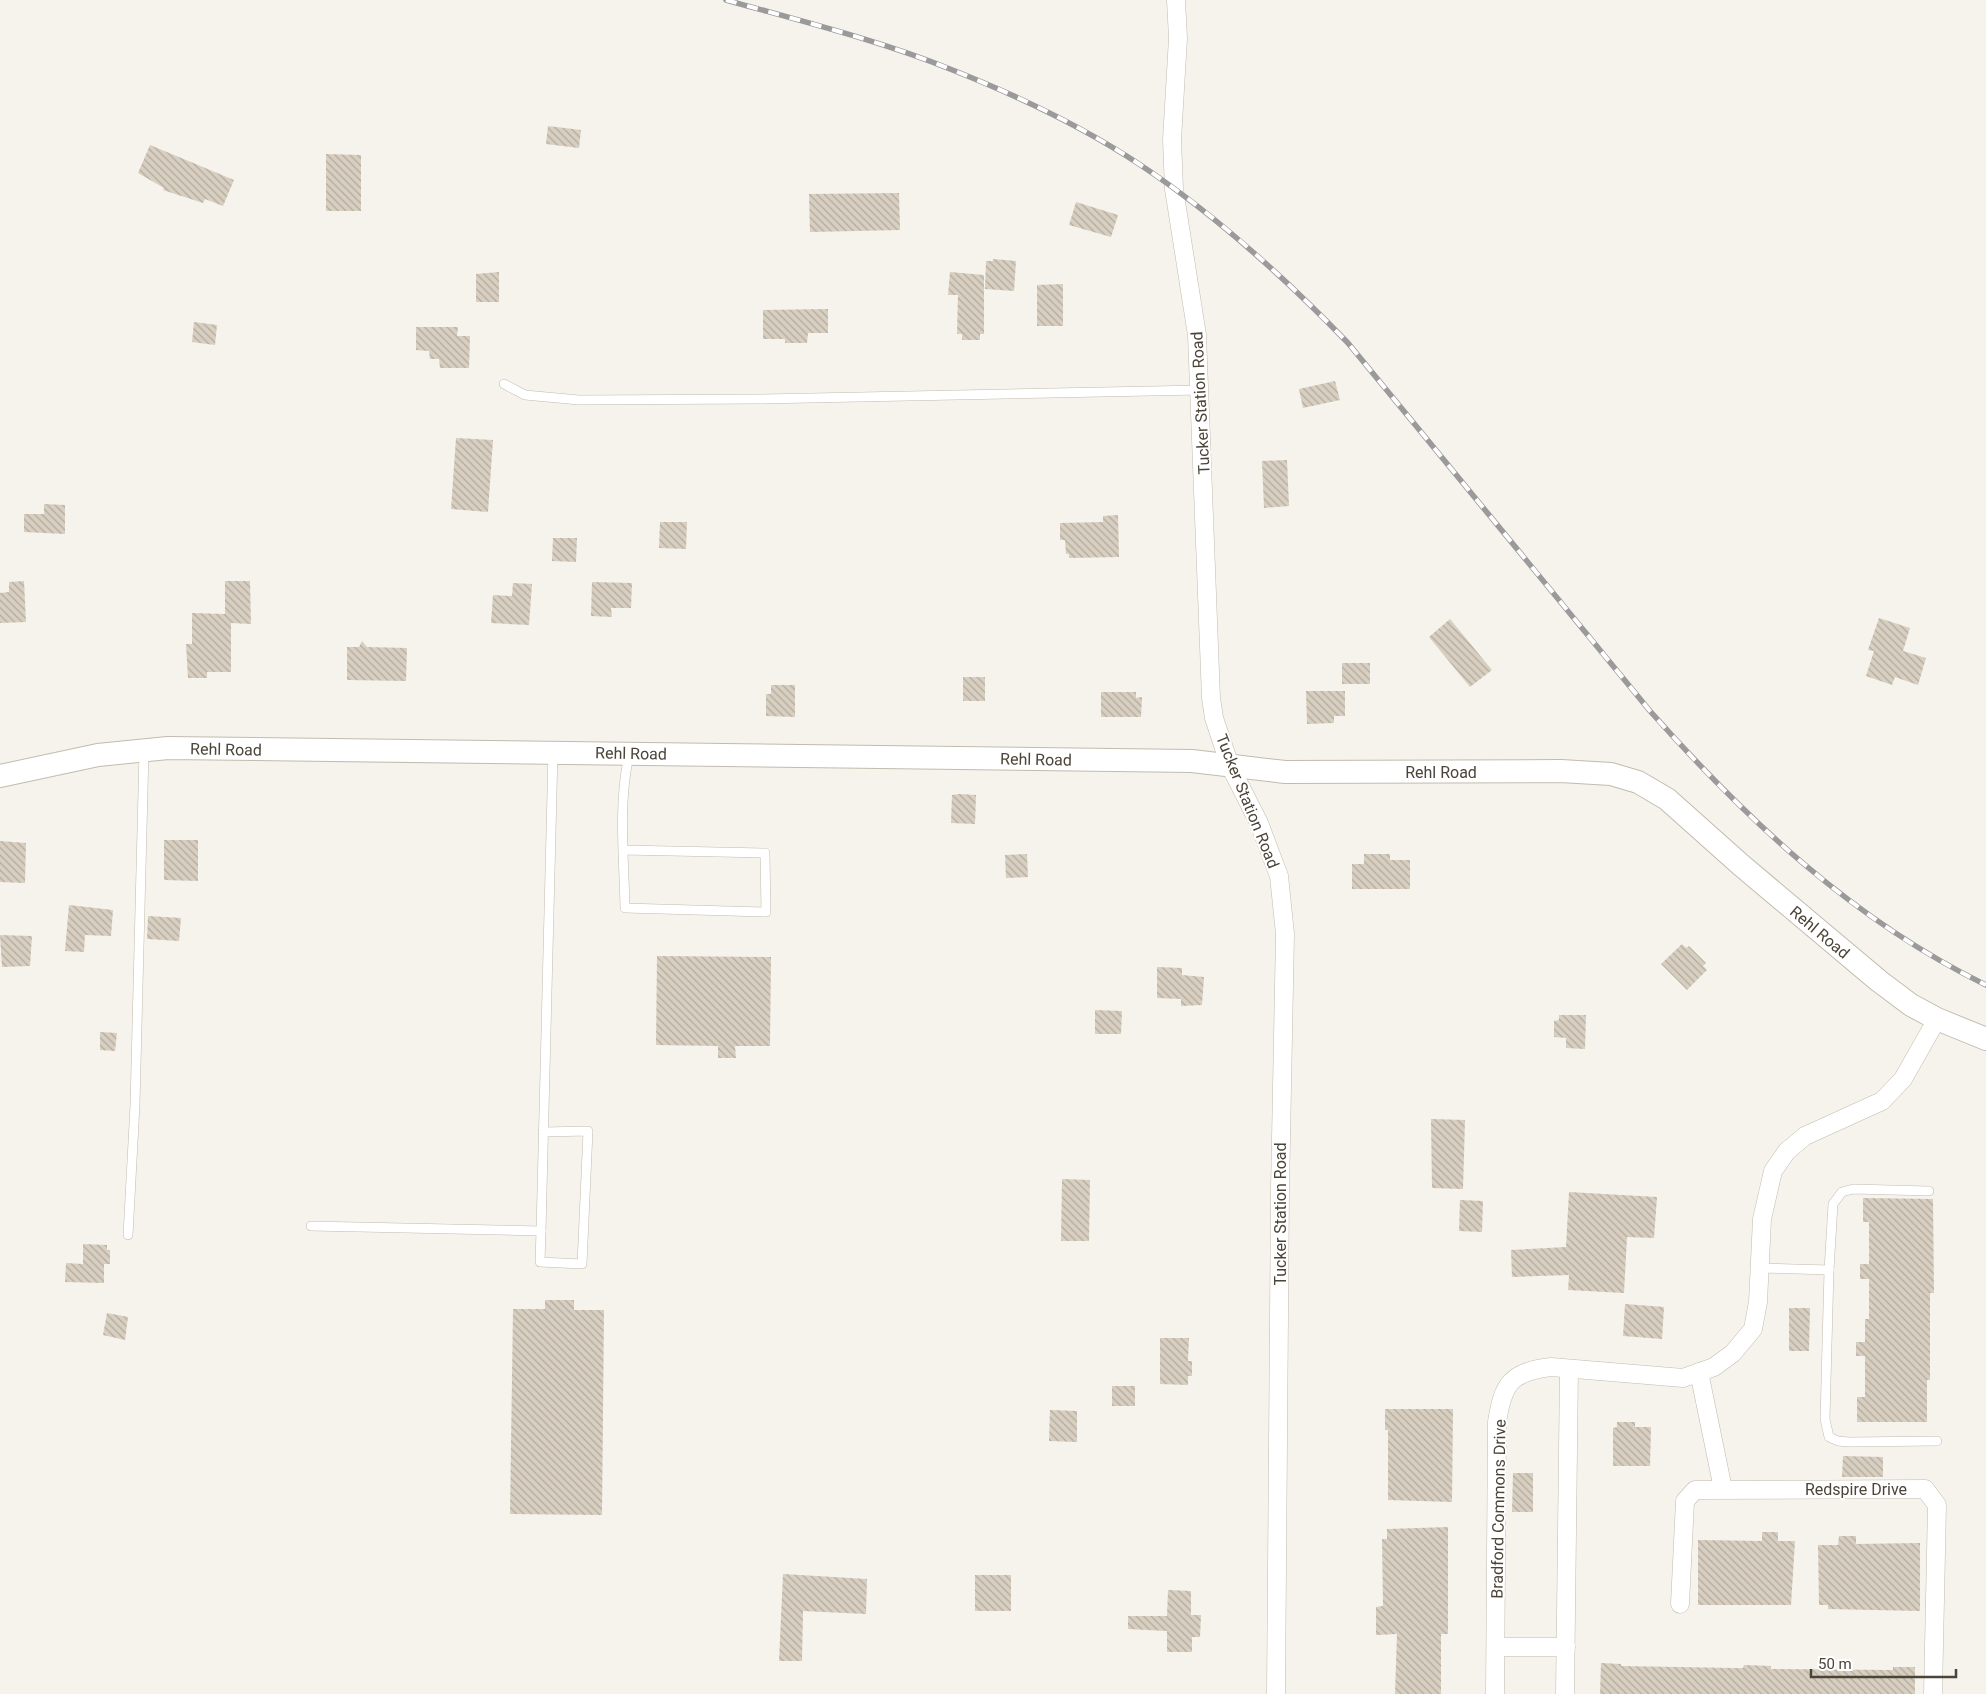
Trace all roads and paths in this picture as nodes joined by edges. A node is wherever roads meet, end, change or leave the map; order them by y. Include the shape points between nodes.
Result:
1 (1176, 0) edge
2 (504, 384) dead end
3 (1200, 390) junction
4 (144, 751) junction
5 (553, 752) junction
6 (630, 753) junction
7 (1230, 766) junction
8 (0, 776) edge
9 (624, 850) junction
10 (1937, 1019) junction
11 (1986, 1039) edge
12 (543, 1132) junction
13 (1929, 1190) dead end
14 (311, 1226) dead end
15 (541, 1231) junction
16 (128, 1235) dead end
17 (1760, 1268) junction
18 (1829, 1270) junction
19 (1569, 1369) junction
20 (1699, 1372) junction
21 (1938, 1441) dead end
22 (1723, 1490) junction
23 (1680, 1604) dead end
24 (1566, 1647) junction
25 (1496, 1648) junction
26 (1276, 1694) edge
27 (1495, 1694) edge
28 (1565, 1694) edge
29 (1933, 1694) edge

1 - 3 street, Tucker Station Road via 1178,38 1172,140 1174,188 1197,335
2 - 3 lane via 525,395 578,400
3 - 7 street, Tucker Station Road via 1212,698 1214,718
4 - 5 street, Rehl Road via 178,748
4 - 8 street, Rehl Road via 98,755
4 - 16 lane via 135,1105
5 - 6 street, Rehl Road
5 - 12 lane
6 - 7 street, Rehl Road via 1192,761
6 - 9 lane via 623,782
7 - 10 street, Rehl Road via 1294,772 1561,771 1610,774 1638,782 1667,799 1879,981
7 - 26 street, Tucker Station Road via 1259,823 1279,876 1285,934
9 - 9 lane via 625,908 766,912 765,853
10 - 11 street, Rehl Road
10 - 17 street, Bradford Commons Drive via 1903,1079 1882,1101 1805,1136 1773,1171 1762,1219
12 - 15 lane
12 - 15 lane via 588,1131 582,1264 540,1262
13 - 18 lane via 1853,1189 1842,1192 1833,1204
14 - 15 lane
17 - 18 lane
17 - 20 street, Bradford Commons Drive via 1753,1329 1733,1353 1714,1367
18 - 21 lane via 1825,1419 1829,1437 1849,1442
19 - 20 street, Bradford Commons Drive via 1683,1378
19 - 24 street
19 - 25 street, Bradford Commons Drive via 1533,1369 1512,1378 1501,1399 1498,1422
20 - 22 street
22 - 23 street, Redspire Drive via 1695,1490 1685,1501
22 - 29 street, Redspire Drive via 1925,1489 1937,1504
24 - 25 street
24 - 28 street
25 - 27 street, Bradford Commons Drive

